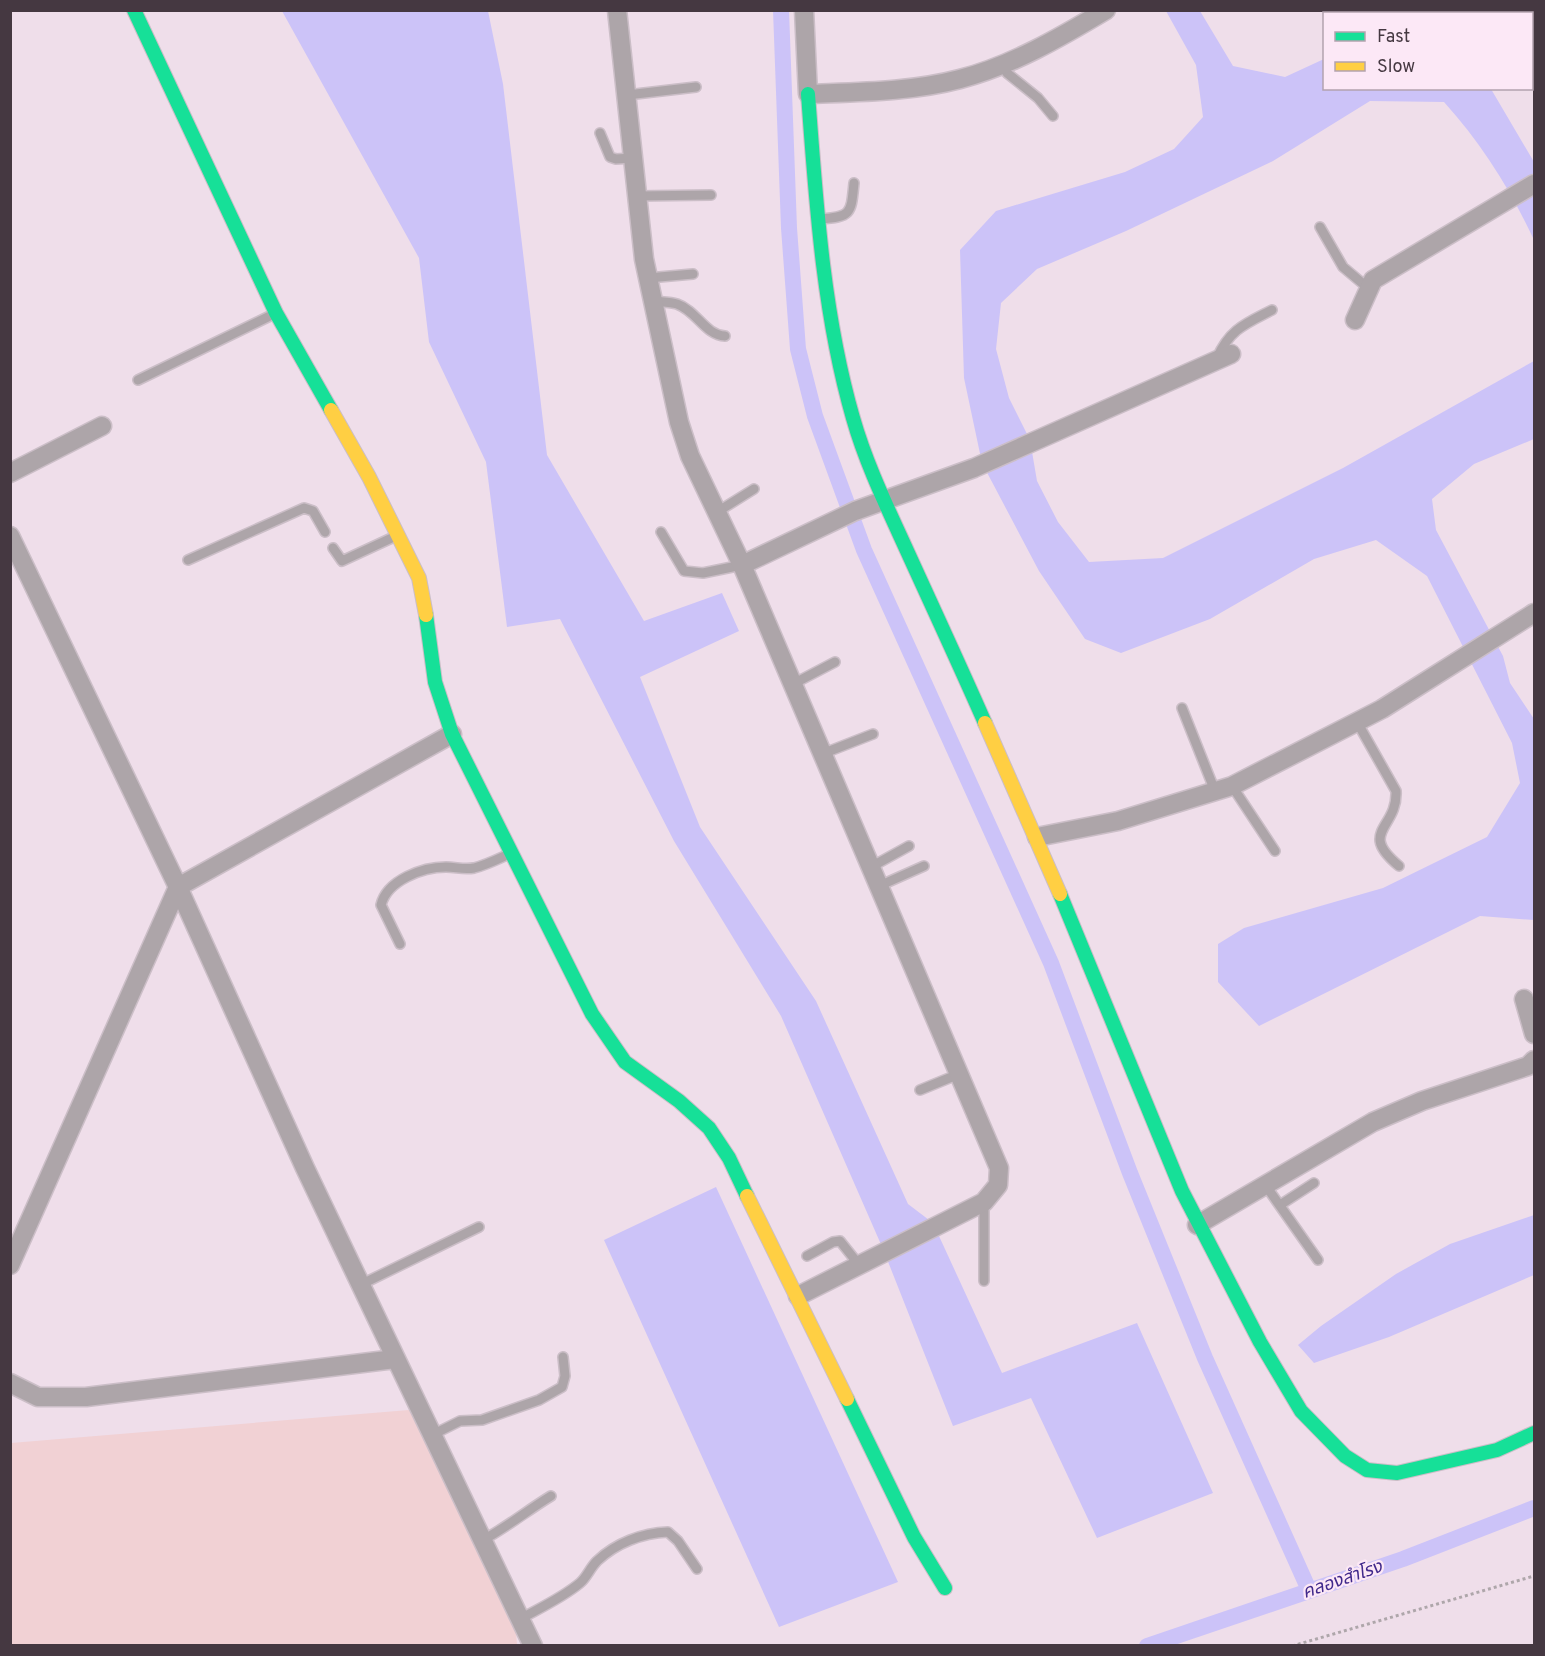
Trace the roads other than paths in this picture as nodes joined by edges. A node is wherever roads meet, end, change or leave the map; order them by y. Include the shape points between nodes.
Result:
1 (134, 10) edge
2 (617, 10) edge
3 (804, 10) edge
4 (1106, 10) edge
5 (1002, 63) junction
6 (696, 87) dead end
7 (808, 94) junction
8 (627, 95) junction
9 (1053, 116) dead end
10 (600, 133) dead end
11 (633, 158) junction
12 (854, 183) dead end
13 (1534, 184) edge
14 (711, 195) dead end
15 (637, 196) junction
16 (820, 220) junction
17 (1320, 226) dead end
18 (693, 274) dead end
19 (648, 278) junction
20 (1368, 288) junction
21 (653, 301) junction
22 (1272, 310) dead end
23 (276, 313) junction
24 (1355, 320) dead end
25 (725, 336) dead end
26 (1224, 357) joint
27 (138, 380) dead end
28 (102, 426) dead end
29 (10, 473) edge
30 (754, 489) dead end
31 (884, 500) junction
32 (717, 512) junction
33 (325, 532) dead end
34 (661, 532) dead end
35 (398, 535) junction
36 (10, 536) edge
37 (333, 548) dead end
38 (188, 560) dead end
39 (742, 565) junction
40 (1534, 613) edge
41 (835, 662) dead end
42 (793, 684) junction
43 (1182, 708) dead end
44 (1357, 722) junction
45 (452, 734) junction
46 (873, 735) dead end
47 (822, 753) junction
48 (1223, 789) junction
49 (1037, 837) junction
50 (909, 846) dead end
51 (1275, 851) dead end
52 (511, 853) junction
53 (924, 866) dead end
54 (1399, 866) dead end
55 (871, 867) junction
56 (879, 886) junction
57 (178, 887) junction
58 (400, 944) dead end
59 (1524, 999) dead end
60 (1534, 1034) edge
61 (1534, 1060) edge
62 (959, 1074) junction
63 (920, 1090) dead end
64 (1314, 1184) dead end
65 (1266, 1186) junction
66 (984, 1202) junction
67 (1280, 1205) junction
68 (1197, 1225) junction
69 (479, 1227) dead end
70 (807, 1256) dead end
71 (1318, 1260) dead end
72 (10, 1265) edge
73 (860, 1266) junction
74 (984, 1281) dead end
75 (360, 1285) junction
76 (798, 1296) junction
77 (562, 1357) dead end
78 (395, 1359) junction
79 (10, 1383) edge
80 (1534, 1433) edge
81 (432, 1435) junction
82 (552, 1496) dead end
83 (483, 1540) junction
84 (697, 1569) dead end
85 (945, 1588) dead end
86 (520, 1619) junction
87 (533, 1646) edge

1 - 23 street
2 - 8 street
3 - 7 street
4 - 5 street
5 - 7 street via 959,79 880,91
5 - 9 lane via 1007,73
6 - 8 lane
7 - 16 street
8 - 11 street
10 - 11 lane via 610,157
11 - 15 street
12 - 16 lane via 851,209 846,215
13 - 20 street via 1382,274
14 - 15 lane
15 - 19 street
16 - 31 street via 839,366 854,421
17 - 20 lane via 1343,267
18 - 19 lane
19 - 21 street
20 - 24 street
21 - 25 lane via 677,304 714,334
21 - 32 street via 679,422 690,456
22 - 26 lane via 1237,328 1224,341
23 - 27 lane
23 - 35 street
26 - 31 street via 974,468
28 - 29 street
30 - 32 lane
31 - 39 street
31 - 49 street
32 - 39 street
33 - 38 lane via 313,511 304,508
34 - 39 lane via 684,571 703,573
35 - 37 lane via 342,561
35 - 45 street via 419,578 435,682
36 - 57 street
39 - 42 street
40 - 44 street
41 - 42 lane
42 - 47 street
43 - 48 lane
44 - 48 street
44 - 54 lane via 1396,791 1396,802 1379,842 1382,852
45 - 52 street
45 - 57 street
46 - 47 lane
47 - 55 street
48 - 49 street via 1118,821
48 - 51 lane
49 - 68 street
50 - 55 lane
52 - 58 lane via 461,870 434,868 391,887 381,905
52 - 76 street via 592,1014 625,1062 709,1128 729,1158
53 - 56 lane
55 - 56 street
56 - 62 street
57 - 72 street
57 - 75 street
59 - 60 street
61 - 65 street via 1520,1069 1422,1101 1374,1122
62 - 63 lane
62 - 66 street via 999,1168 998,1185
64 - 67 lane
65 - 67 lane
65 - 68 street
66 - 73 street
66 - 74 lane
67 - 71 lane
68 - 80 street via 1301,1411 1345,1456 1367,1470 1396,1473 1497,1450
69 - 75 lane
70 - 73 lane via 840,1241
73 - 76 street
75 - 78 street
76 - 85 street via 914,1537
77 - 81 lane via 562,1387 539,1400 482,1420 460,1421
78 - 79 street via 86,1397 38,1397
78 - 81 street
81 - 83 street
82 - 83 lane
83 - 86 street
84 - 86 lane via 668,1532 649,1533 619,1545 596,1562 570,1591
86 - 87 street

